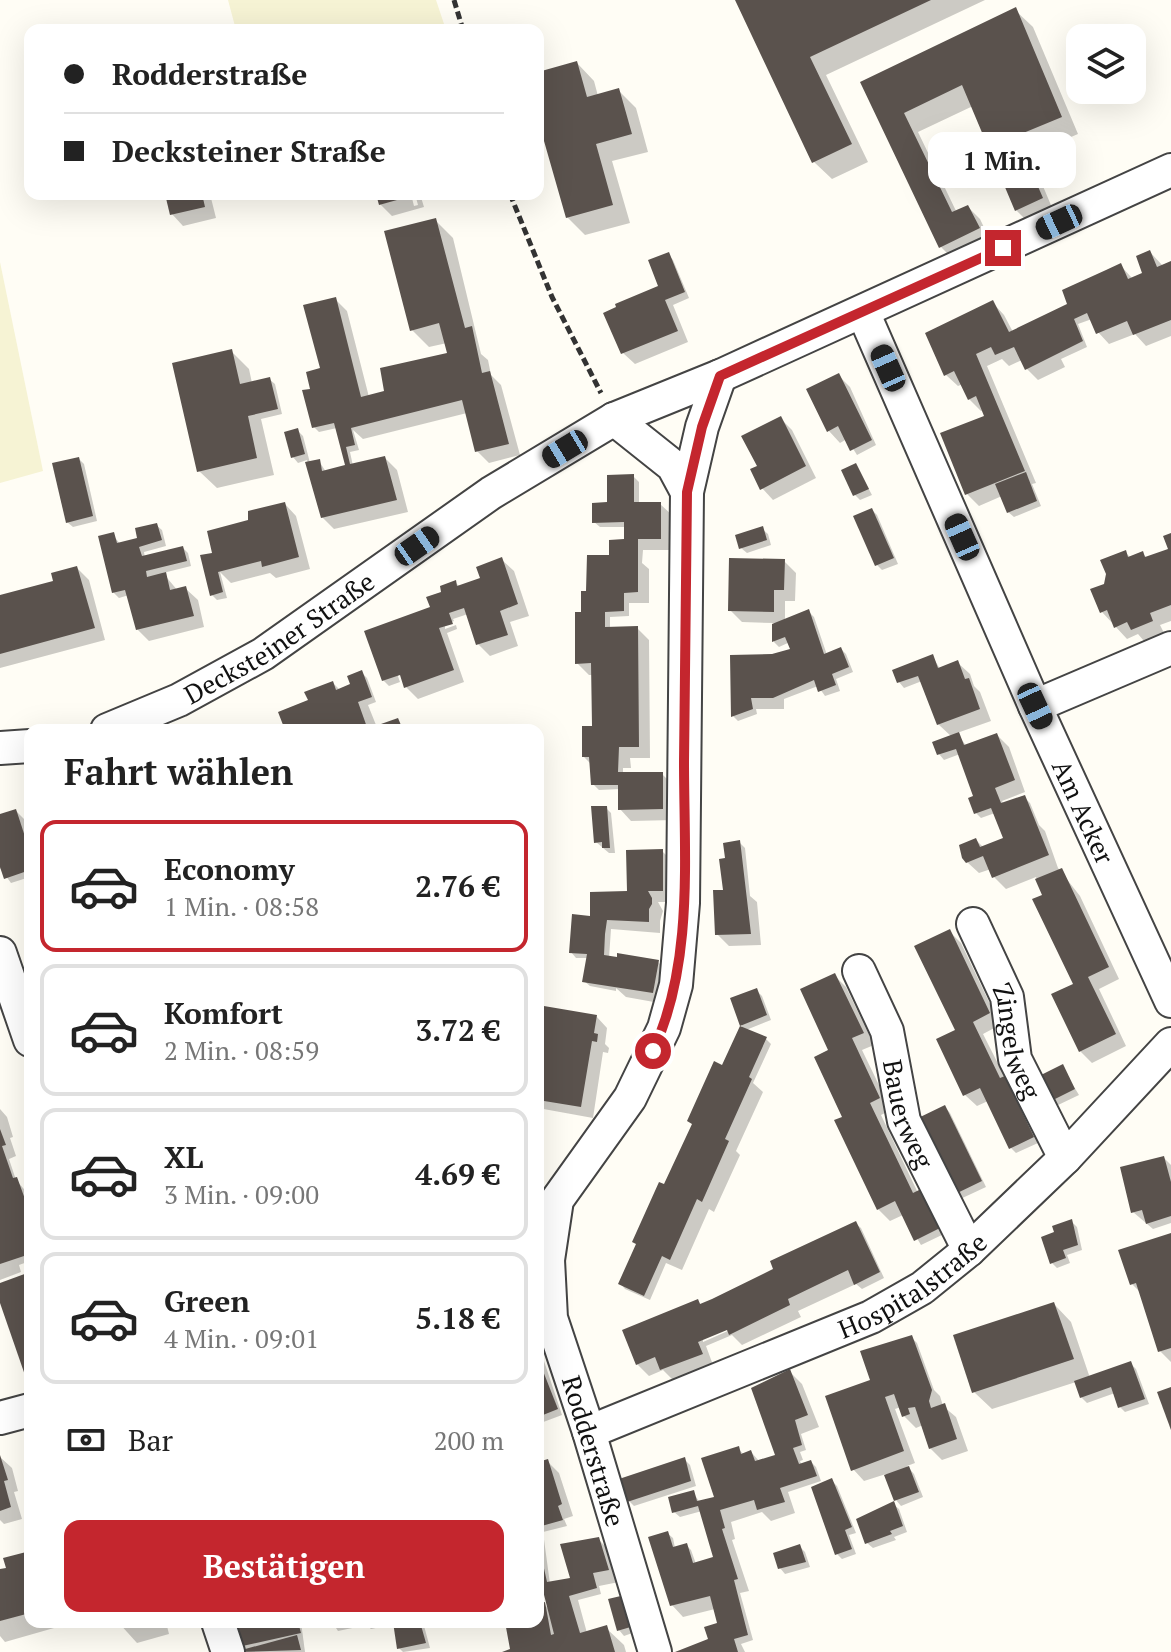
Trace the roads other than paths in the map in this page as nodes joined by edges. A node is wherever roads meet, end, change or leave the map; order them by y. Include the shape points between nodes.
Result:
1 (1171, 170) edge
2 (863, 312) junction
3 (720, 376) junction
4 (614, 419) junction
5 (687, 492) junction
6 (1171, 648) edge
7 (1035, 706) junction
8 (121, 724) edge
9 (24, 746) edge
10 (0, 748) edge
11 (973, 924) dead end
12 (0, 953) edge
13 (859, 971) dead end
14 (1171, 1001) edge
15 (24, 1023) edge
16 (1171, 1044) edge
17 (1065, 1158) junction
18 (547, 1193) edge
19 (969, 1250) junction
20 (24, 1412) edge
21 (0, 1418) edge
22 (589, 1432) junction
23 (220, 1628) edge
24 (228, 1652) edge
25 (655, 1652) edge

1 - 2 street, Decksteiner Straße
2 - 3 street, Decksteiner Straße
2 - 7 street, Am Acker
3 - 4 street, Decksteiner Straße
3 - 5 street, Rodderstraße
4 - 5 street via 673,466
4 - 8 street, Decksteiner Straße via 491,493 263,654 179,700
5 - 18 street, Rodderstraße via 683,903 676,985 664,1028 630,1098
6 - 7 street
7 - 14 street, Am Acker
9 - 10 street
11 - 17 street, Zingelweg via 1007,997 1015,1059
12 - 15 street
13 - 19 street, Bauerweg via 887,1031 904,1121
16 - 17 street, Hospitalstraße
17 - 19 street, Hospitalstraße
18 - 22 street, Rodderstraße via 551,1318
19 - 22 street, Hospitalstraße via 922,1288 871,1317
20 - 21 street
22 - 25 street, Rodderstraße
23 - 24 street

